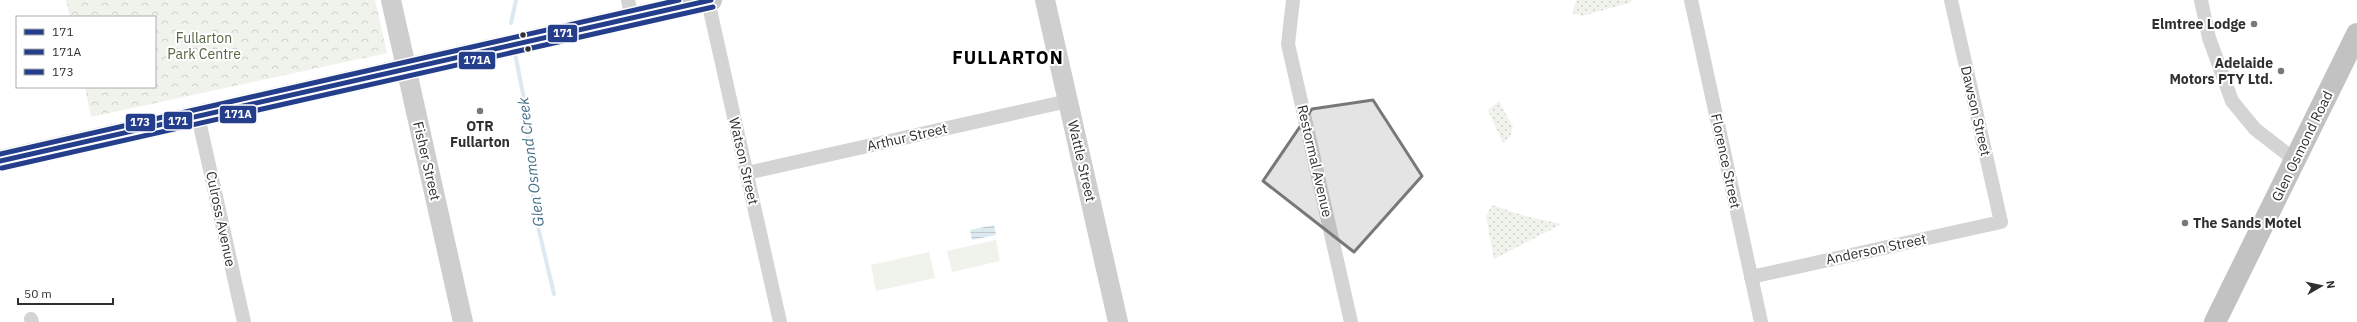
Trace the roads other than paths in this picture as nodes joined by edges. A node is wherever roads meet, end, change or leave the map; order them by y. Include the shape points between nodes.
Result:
1 (391, 0) edge
2 (710, 0) edge
3 (1045, 0) edge
4 (1293, 0) edge
5 (1691, 0) edge
6 (1951, 0) edge
7 (2201, 0) edge
8 (630, 9) edge
9 (2357, 34) edge
10 (407, 69) junction
11 (1068, 101) junction
12 (198, 116) junction
13 (2295, 160) junction
14 (0, 161) edge
15 (747, 173) junction
16 (2001, 222) joint
17 (1751, 277) junction
18 (244, 322) edge
19 (463, 322) edge
20 (780, 322) edge
21 (1118, 322) edge
22 (1351, 322) edge
23 (1761, 322) edge
24 (2215, 322) edge

1 - 10 street, Fisher Street
2 - 8 main road
2 - 15 street, Watson Street
3 - 11 street, Wattle Street
4 - 22 street, Restormal Avenue via 1288,44
5 - 17 street, Florence Street
6 - 16 street, Dawson Street
7 - 13 street via 2209,38 2232,100 2255,129
8 - 10 main road
9 - 13 highway, Glen Osmond Road
10 - 12 main road
10 - 19 street, Fisher Street
11 - 15 street, Arthur Street
11 - 21 street, Wattle Street
12 - 14 main road
12 - 18 street, Culross Avenue
13 - 24 highway, Glen Osmond Road
15 - 20 street, Watson Street
16 - 17 street, Anderson Street
17 - 23 street, Florence Street

